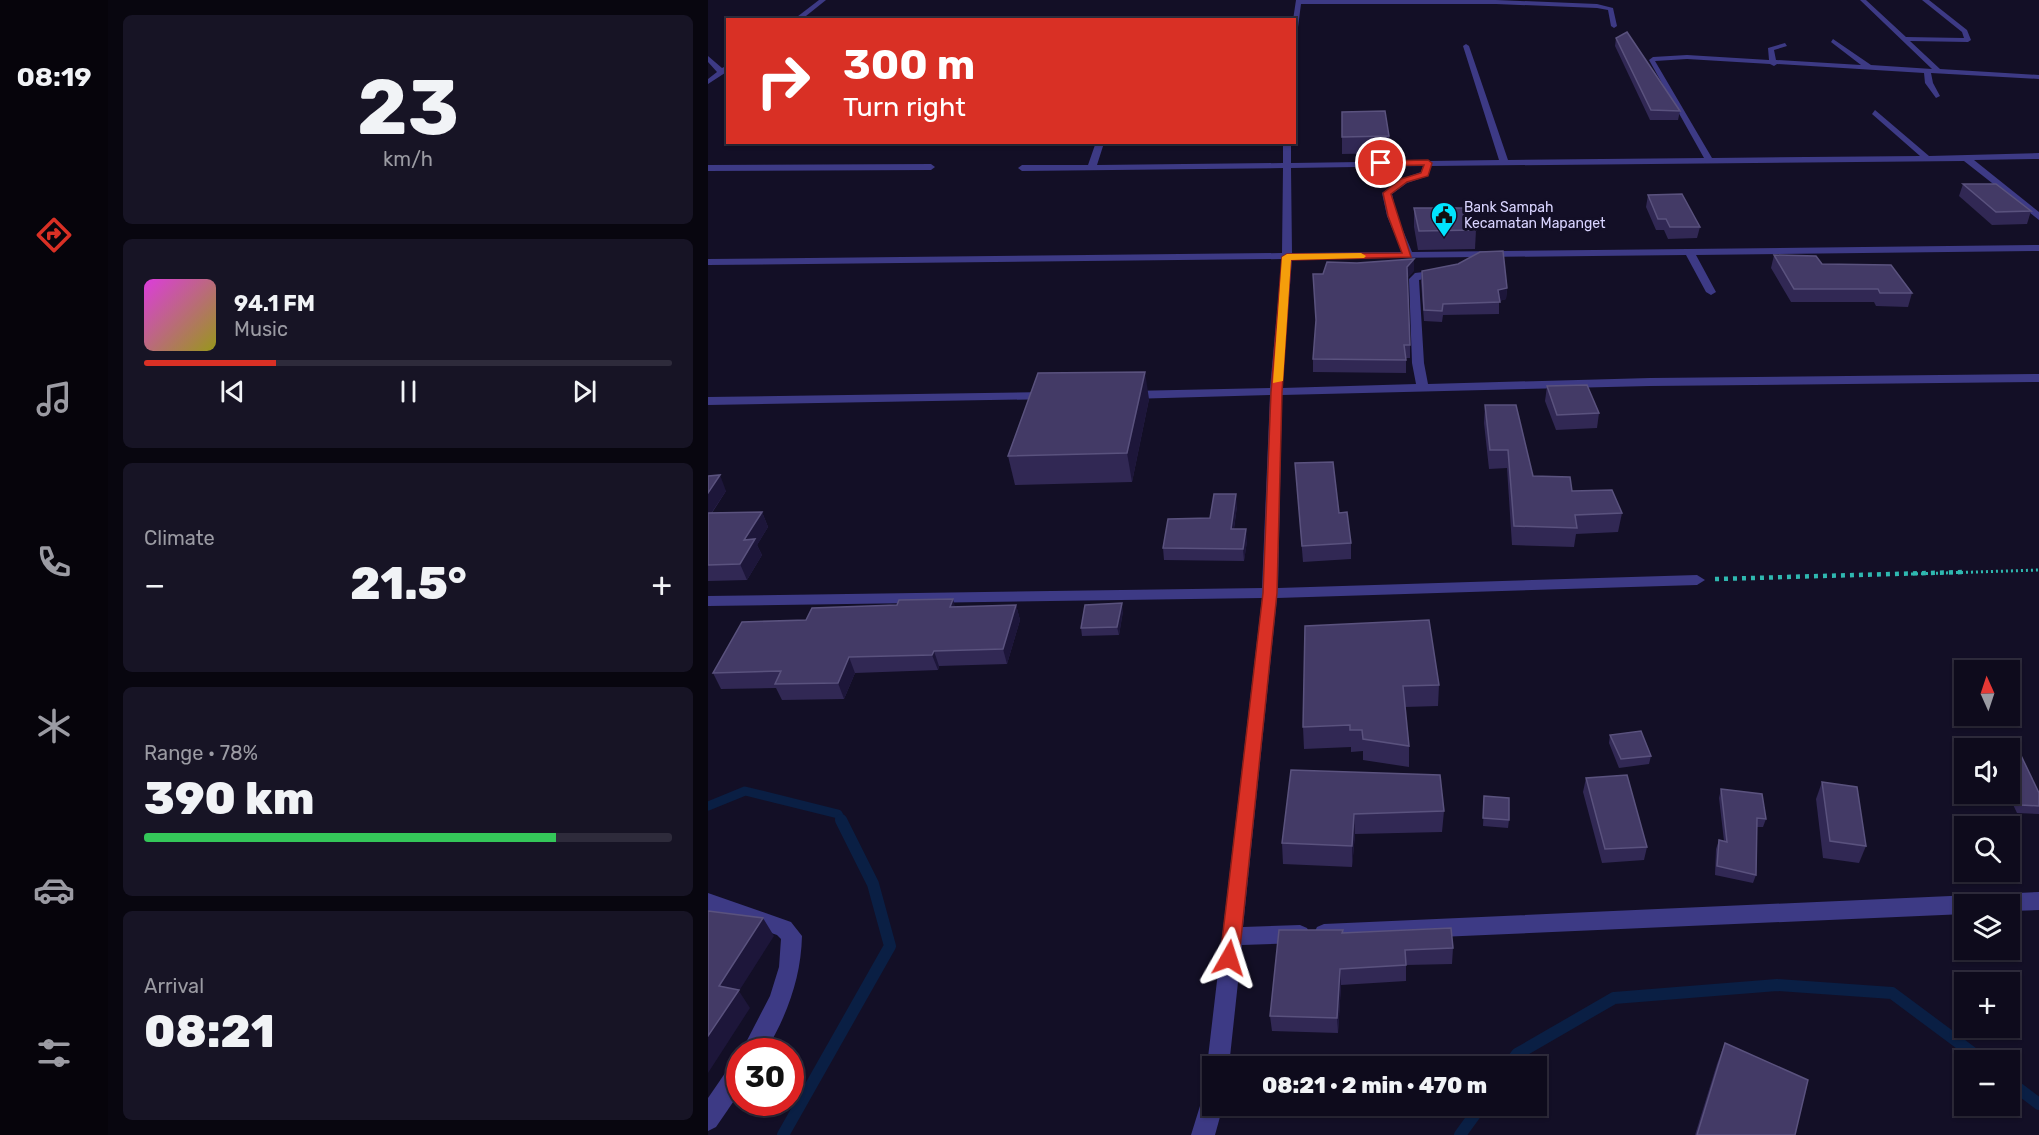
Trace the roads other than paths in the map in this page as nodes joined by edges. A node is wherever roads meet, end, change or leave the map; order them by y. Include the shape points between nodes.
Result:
1 (823, 0) edge
2 (1863, 0) edge
3 (1925, 0) edge
4 (1299, 1) edge
5 (799, 18) edge
6 (1296, 21) edge
7 (1614, 26) dead end
8 (1904, 39) junction
9 (1833, 41) dead end
10 (1785, 45) dead end
11 (1466, 46) dead end
12 (709, 61) edge
13 (1774, 63) junction
14 (1869, 68) junction
15 (724, 69) edge
16 (1928, 70) junction
17 (1938, 71) junction
18 (2039, 77) edge
19 (708, 82) edge
20 (1936, 96) dead end
21 (1875, 112) dead end
22 (1100, 144) edge
23 (1287, 144) edge
24 (2039, 156) edge
25 (1926, 157) junction
26 (1708, 158) junction
27 (1966, 158) junction
28 (1504, 162) junction
29 (1428, 163) junction
30 (1286, 164) junction
31 (931, 167) dead end
32 (1092, 167) junction
33 (708, 168) edge
34 (1022, 168) dead end
35 (2039, 217) edge
36 (2039, 248) edge
37 (1690, 252) junction
38 (1484, 254) junction
39 (1408, 255) junction
40 (1287, 257) junction
41 (708, 262) edge
42 (1711, 292) dead end
43 (2039, 378) edge
44 (1423, 388) junction
45 (1276, 392) junction
46 (1123, 395) edge
47 (1063, 396) edge
48 (708, 401) edge
49 (1697, 580) road end
50 (1270, 593) junction
51 (708, 602) edge
52 (2039, 901) edge
53 (708, 902) edge
54 (2020, 902) edge
55 (1954, 906) edge
56 (1232, 936) junction
57 (760, 1038) edge
58 (1219, 1056) edge
59 (726, 1092) edge
60 (1208, 1116) edge
61 (708, 1119) edge
62 (1203, 1135) edge

1 - 5 street
2 - 8 street
3 - 8 street via 1965,31 1968,39
4 - 6 street
4 - 7 street via 1604,6 1611,9
8 - 17 street
9 - 14 street
10 - 13 street via 1770,48
11 - 28 street
12 - 15 street
13 - 14 street
13 - 26 street via 1687,57 1653,59 1651,62
14 - 16 street
15 - 19 street
16 - 17 street
16 - 20 street
17 - 18 street
21 - 25 street
22 - 32 street
23 - 30 street
24 - 27 street
25 - 26 street
25 - 27 street
26 - 28 street
27 - 35 street
28 - 29 street
29 - 30 street
29 - 39 street via 1425,174 1404,181 1387,193
30 - 32 street
30 - 40 street
31 - 33 street
32 - 34 street
36 - 37 street
37 - 38 street
37 - 42 street
38 - 39 street
38 - 44 street via 1457,268 1414,279
39 - 40 street
40 - 41 street
40 - 45 street
43 - 44 street
44 - 45 street
45 - 46 street
45 - 50 street
47 - 48 street
49 - 50 street
50 - 51 street
50 - 56 street
52 - 54 street
53 - 57 street via 784,928 792,936 793,954 785,992
55 - 56 street
56 - 58 street
59 - 61 street
60 - 62 street

